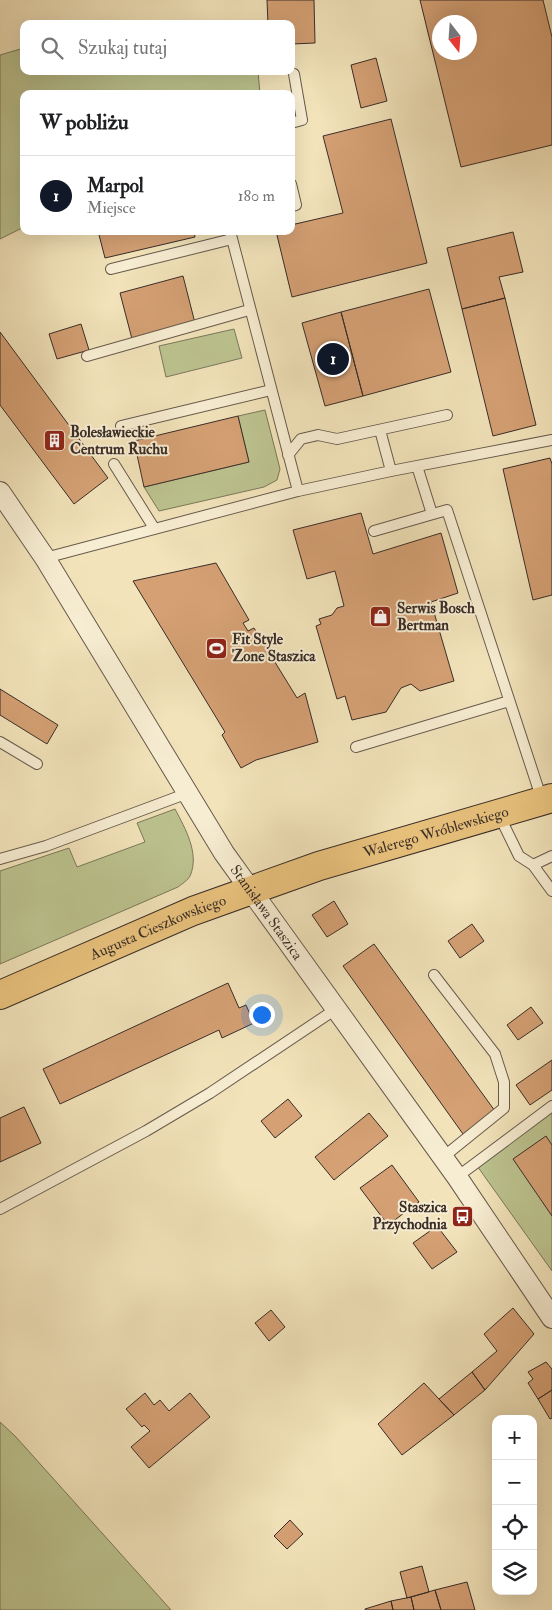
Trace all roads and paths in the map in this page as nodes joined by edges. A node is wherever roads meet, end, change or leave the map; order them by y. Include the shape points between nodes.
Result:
1 (294, 75) edge
2 (295, 122) edge
3 (231, 235) edge
4 (111, 269) dead end
5 (249, 310) junction
6 (87, 356) dead end
7 (270, 390) junction
8 (447, 415) dead end
9 (121, 426) dead end
10 (380, 430) junction
11 (552, 440) edge
12 (288, 455) junction
13 (114, 464) dead end
14 (417, 466) junction
15 (391, 471) junction
16 (298, 491) junction
17 (0, 492) edge
18 (432, 514) junction
19 (154, 528) junction
20 (374, 531) dead end
21 (45, 558) junction
22 (509, 701) junction
23 (0, 742) edge
24 (356, 748) dead end
25 (37, 764) dead end
26 (188, 793) junction
27 (547, 799) edge
28 (498, 814) junction
29 (552, 856) edge
30 (0, 859) edge
31 (533, 865) junction
32 (319, 866) joint
33 (251, 890) junction
34 (552, 890) edge
35 (434, 975) dead end
36 (0, 995) edge
37 (336, 1009) junction
38 (552, 1106) edge
39 (442, 1158) junction
40 (456, 1177) junction
41 (0, 1209) edge
42 (552, 1318) edge

1 - 2 lane via 302,120
3 - 4 lane
3 - 5 lane
5 - 6 lane
5 - 7 lane
7 - 9 lane
7 - 12 lane
8 - 10 lane
10 - 12 lane via 337,439 318,435 301,440
10 - 15 lane
11 - 14 lane
12 - 16 lane
13 - 19 lane
14 - 15 lane
14 - 18 lane
15 - 16 lane
16 - 19 lane
17 - 21 street, Stanisława Staszica
18 - 20 lane
18 - 22 lane via 447,510
19 - 21 lane
21 - 26 street, Stanisława Staszica
22 - 24 lane
22 - 27 lane
23 - 25 lane
26 - 30 lane via 46,846
26 - 33 street, Stanisława Staszica
27 - 28 main road, Walerego Wróblewskiego
28 - 31 lane via 520,856
28 - 32 main road, Walerego Wróblewskiego
29 - 31 lane
31 - 34 lane
32 - 33 main road, Augusta Cieszkowskiego
33 - 36 main road, Augusta Cieszkowskiego via 186,914
33 - 37 street, Stanisława Staszica
35 - 39 lane via 495,1054 504,1082 504,1108
37 - 39 street, Stanisława Staszica
37 - 41 lane via 210,1093
38 - 40 lane
39 - 40 street, Stanisława Staszica
40 - 42 street, Stanisława Staszica

